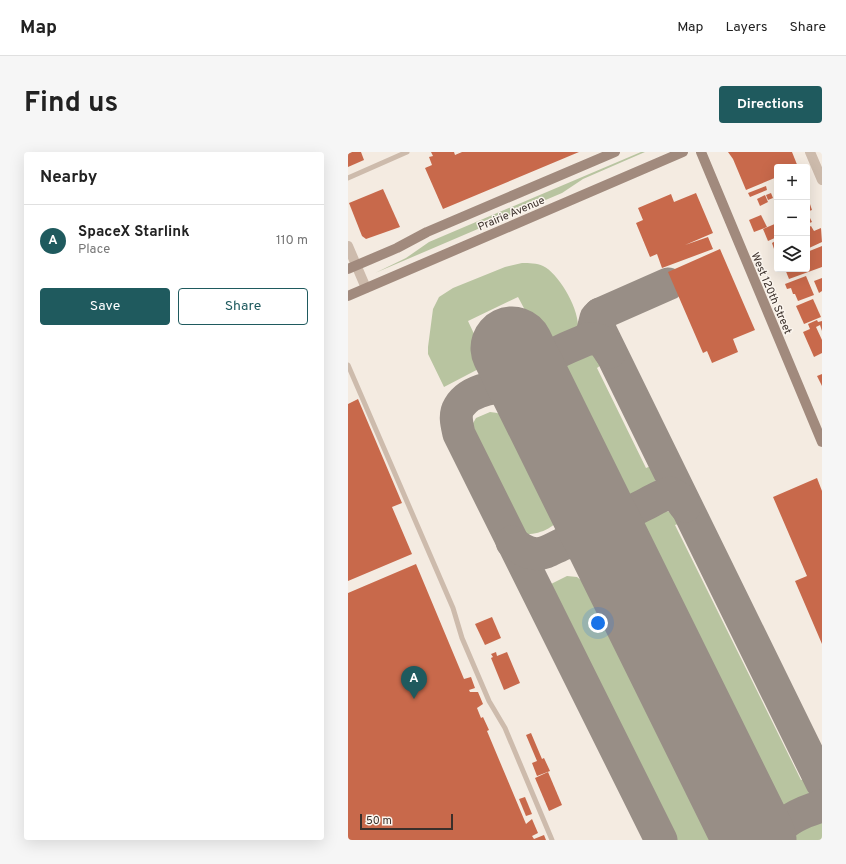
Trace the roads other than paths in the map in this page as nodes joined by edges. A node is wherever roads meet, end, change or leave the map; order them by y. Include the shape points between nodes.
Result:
1 (407, 152) edge
2 (615, 152) edge
3 (683, 152) edge
4 (701, 152) edge
5 (810, 152) edge
6 (348, 178) edge
7 (822, 180) edge
8 (348, 246) edge
9 (352, 267) edge
10 (366, 288) junction
11 (348, 296) edge
12 (348, 365) edge
13 (822, 442) edge
14 (552, 840) edge

1 - 6 lane
2 - 9 main road, Prairie Avenue via 595,158
3 - 10 main road, Prairie Avenue
4 - 13 main road, West 120th Street
5 - 7 street
8 - 9 street
9 - 10 street
10 - 11 main road, Prairie Avenue
12 - 14 lane via 453,608 462,638 489,701 504,728

